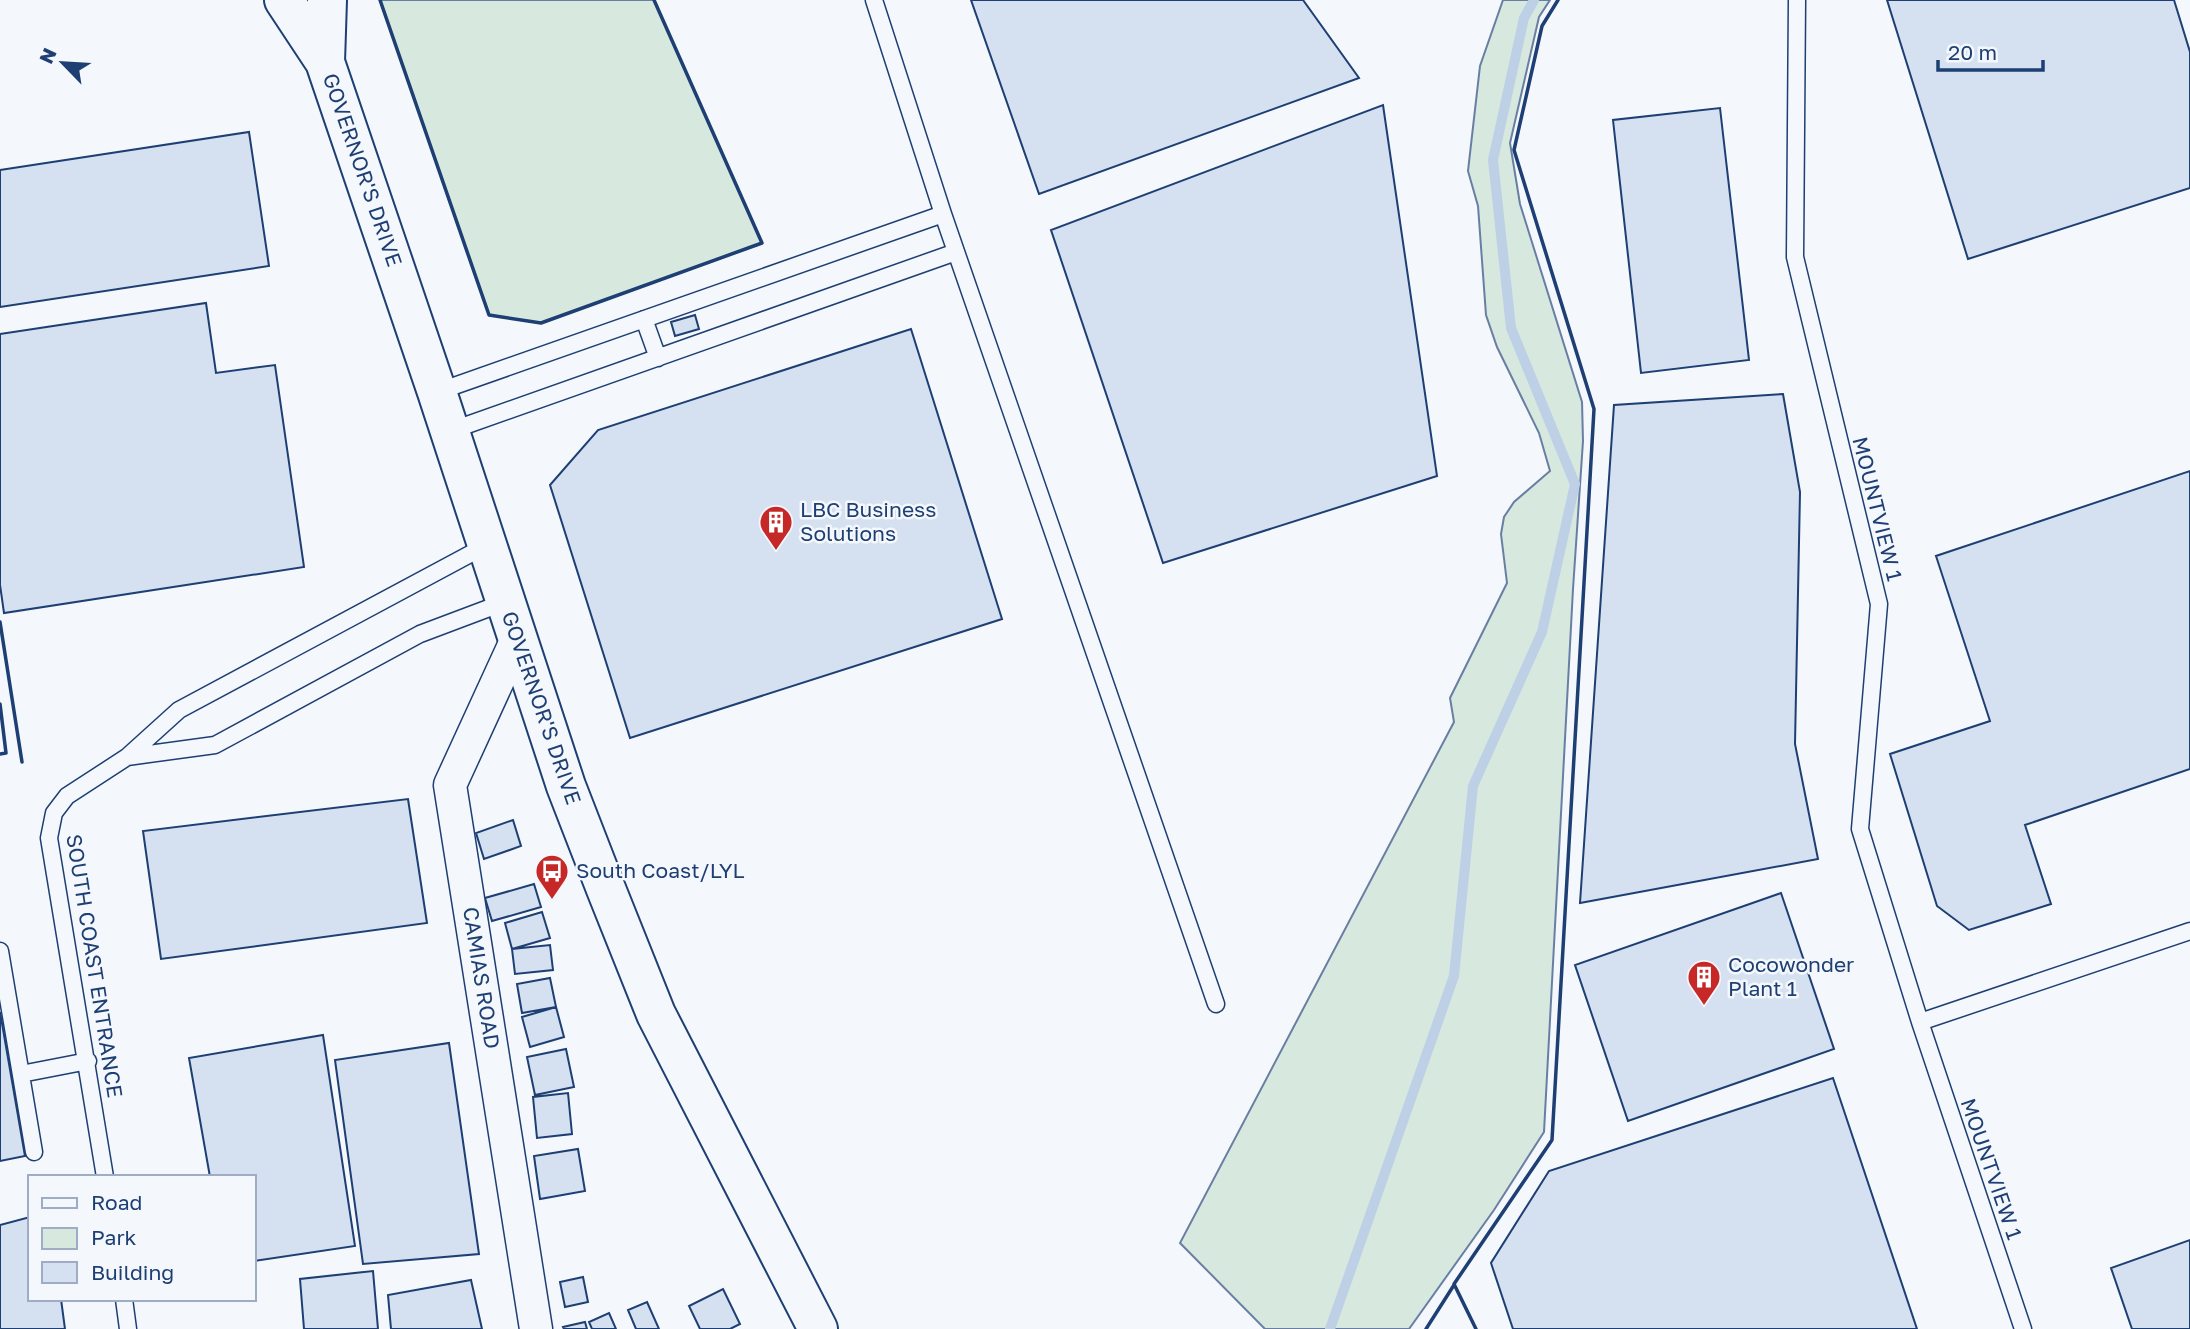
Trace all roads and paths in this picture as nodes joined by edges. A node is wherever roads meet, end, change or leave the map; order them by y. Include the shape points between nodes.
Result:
1 (284, 0) edge
2 (327, 0) edge
3 (874, 0) edge
4 (1797, 0) edge
5 (325, 62) junction
6 (943, 214) junction
7 (956, 252) junction
8 (644, 319) junction
9 (658, 358) junction
10 (437, 392) junction
11 (450, 431) junction
12 (487, 545) junction
13 (505, 602) junction
14 (517, 639) junction
15 (127, 757) junction
16 (2190, 931) edge
17 (0, 951) edge
18 (1216, 1004) dead end
19 (1920, 1022) junction
20 (88, 1061) junction
21 (21, 1074) junction
22 (34, 1152) dead end
23 (105, 1175) edge
24 (124, 1301) edge
25 (128, 1329) edge
26 (536, 1329) edge
27 (818, 1329) edge
28 (2023, 1329) edge

1 - 5 highway, GOVERNOR'S DRIVE
2 - 5 highway, GOVERNOR'S DRIVE
3 - 6 lane
4 - 19 lane, MOUNTVIEW 1 via 1795,257 1879,604 1860,829
5 - 10 highway, GOVERNOR'S DRIVE
6 - 7 lane
6 - 8 lane
7 - 9 lane
7 - 18 lane
8 - 9 lane
8 - 10 lane
9 - 11 lane
10 - 11 highway, GOVERNOR'S DRIVE
11 - 12 highway, GOVERNOR'S DRIVE
12 - 13 highway, GOVERNOR'S DRIVE
12 - 15 lane, SOUTH COAST ENTRANCE via 179,710
13 - 14 highway, GOVERNOR'S DRIVE
13 - 15 lane via 419,634 215,745
14 - 26 street, CAMIAS ROAD via 450,785
14 - 27 highway, GOVERNOR'S DRIVE via 566,786 656,1014
15 - 20 lane, SOUTH COAST ENTRANCE via 67,796 54,813 49,838
16 - 19 lane
17 - 21 lane
19 - 28 lane, MOUNTVIEW 1
20 - 21 lane
20 - 23 lane, SOUTH COAST ENTRANCE
21 - 22 lane
24 - 25 lane

